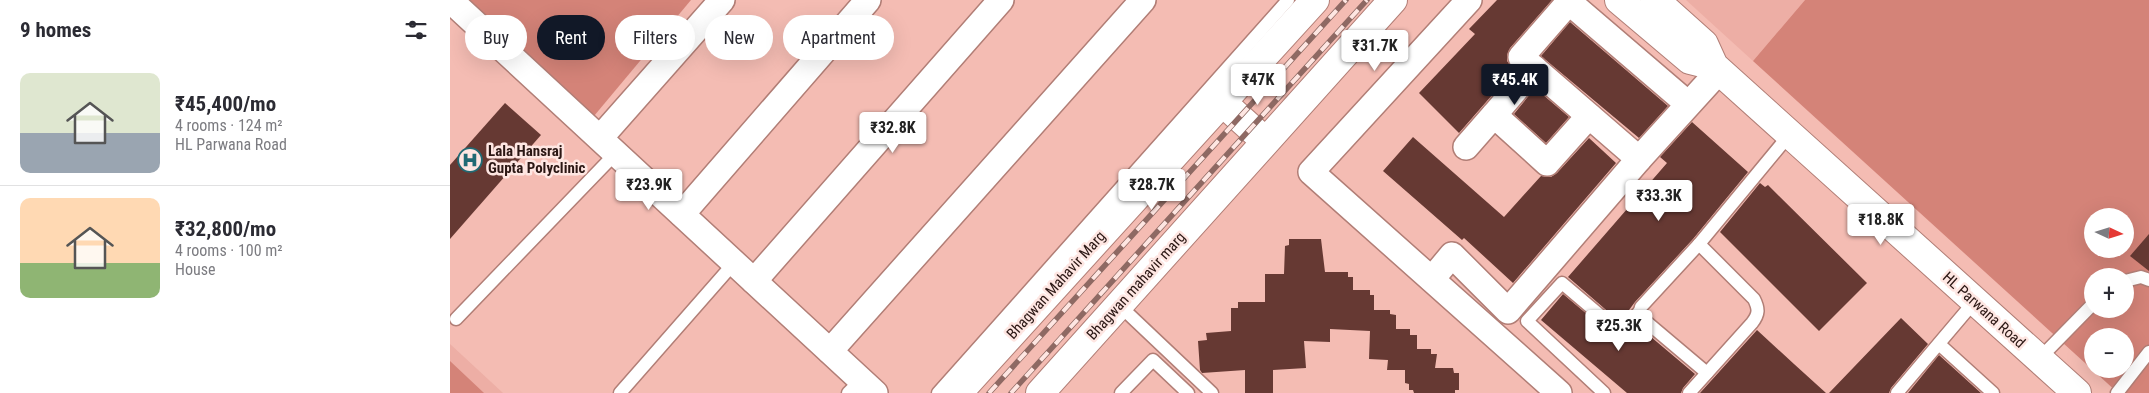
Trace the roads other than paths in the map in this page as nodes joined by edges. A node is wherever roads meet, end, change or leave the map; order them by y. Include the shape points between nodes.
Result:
1 (722, 0) edge
2 (868, 0) edge
3 (1001, 0) edge
4 (1144, 0) edge
5 (1288, 0) edge
6 (1315, 0) edge
7 (1393, 0) edge
8 (1469, 0) edge
9 (1619, 0) edge
10 (1655, 0) edge
11 (452, 5) edge
12 (1534, 68) junction
13 (1716, 69) junction
14 (1222, 102) junction
15 (1688, 104) junction
16 (1494, 115) junction
17 (1589, 116) junction
18 (1790, 134) junction
19 (1265, 141) junction
20 (608, 146) junction
21 (1466, 147) dead end
22 (1639, 160) junction
23 (682, 214) junction
24 (1699, 244) junction
25 (734, 263) junction
26 (2134, 279) edge
27 (1432, 280) junction
28 (2149, 280) edge
29 (754, 281) junction
30 (1974, 302) junction
31 (1119, 305) junction
32 (1640, 311) junction
33 (2084, 313) edge
34 (456, 319) dead end
35 (1939, 344) junction
36 (830, 351) junction
37 (2149, 352) edge
38 (2039, 359) junction
39 (1706, 373) junction
40 (861, 389) edge
41 (1549, 390) edge
42 (1046, 391) edge
43 (620, 393) edge
44 (938, 393) edge
45 (958, 393) edge
46 (1121, 393) edge
47 (1188, 393) edge
48 (1212, 393) edge
49 (1604, 393) edge
50 (1689, 393) edge
51 (1898, 393) edge
52 (1993, 393) edge
53 (2077, 393) edge
54 (2117, 393) edge

1 - 20 street
2 - 23 street
3 - 29 street
4 - 36 street
5 - 44 lane
6 - 14 main road, Bhagwan Mahavir Marg
7 - 19 main road, Bhagwan mahavir marg
8 - 27 street via 1311,172
9 - 13 main road, HL Parwana Road via 1690,60
10 - 13 main road, HL Parwana Road via 1704,44
11 - 20 street
12 - 15 street via 1521,57 1569,2
12 - 16 street
12 - 17 street
13 - 15 street
13 - 18 main road, HL Parwana Road
14 - 19 main road
14 - 45 main road, Bhagwan Mahavir Marg
15 - 22 street
16 - 17 street via 1547,163
16 - 21 street
17 - 22 street
18 - 24 lane
18 - 30 main road, HL Parwana Road
19 - 31 main road, Bhagwan mahavir marg
20 - 23 street
20 - 34 lane
22 - 27 street via 1508,311 1452,255
23 - 25 street
24 - 32 lane
24 - 39 lane via 1754,299 1759,308 1752,323
25 - 29 street
25 - 43 lane
26 - 28 lane
27 - 41 street
29 - 36 street
30 - 35 lane
30 - 38 main road, HL Parwana Road
31 - 42 main road, Bhagwan mahavir marg
31 - 48 lane
32 - 39 lane via 1644,319
32 - 49 lane via 1621,333 1562,283 1527,321
33 - 38 lane
35 - 51 lane
35 - 52 lane
36 - 40 street
37 - 54 lane
38 - 53 main road, HL Parwana Road
39 - 50 lane
46 - 47 lane via 1153,360

